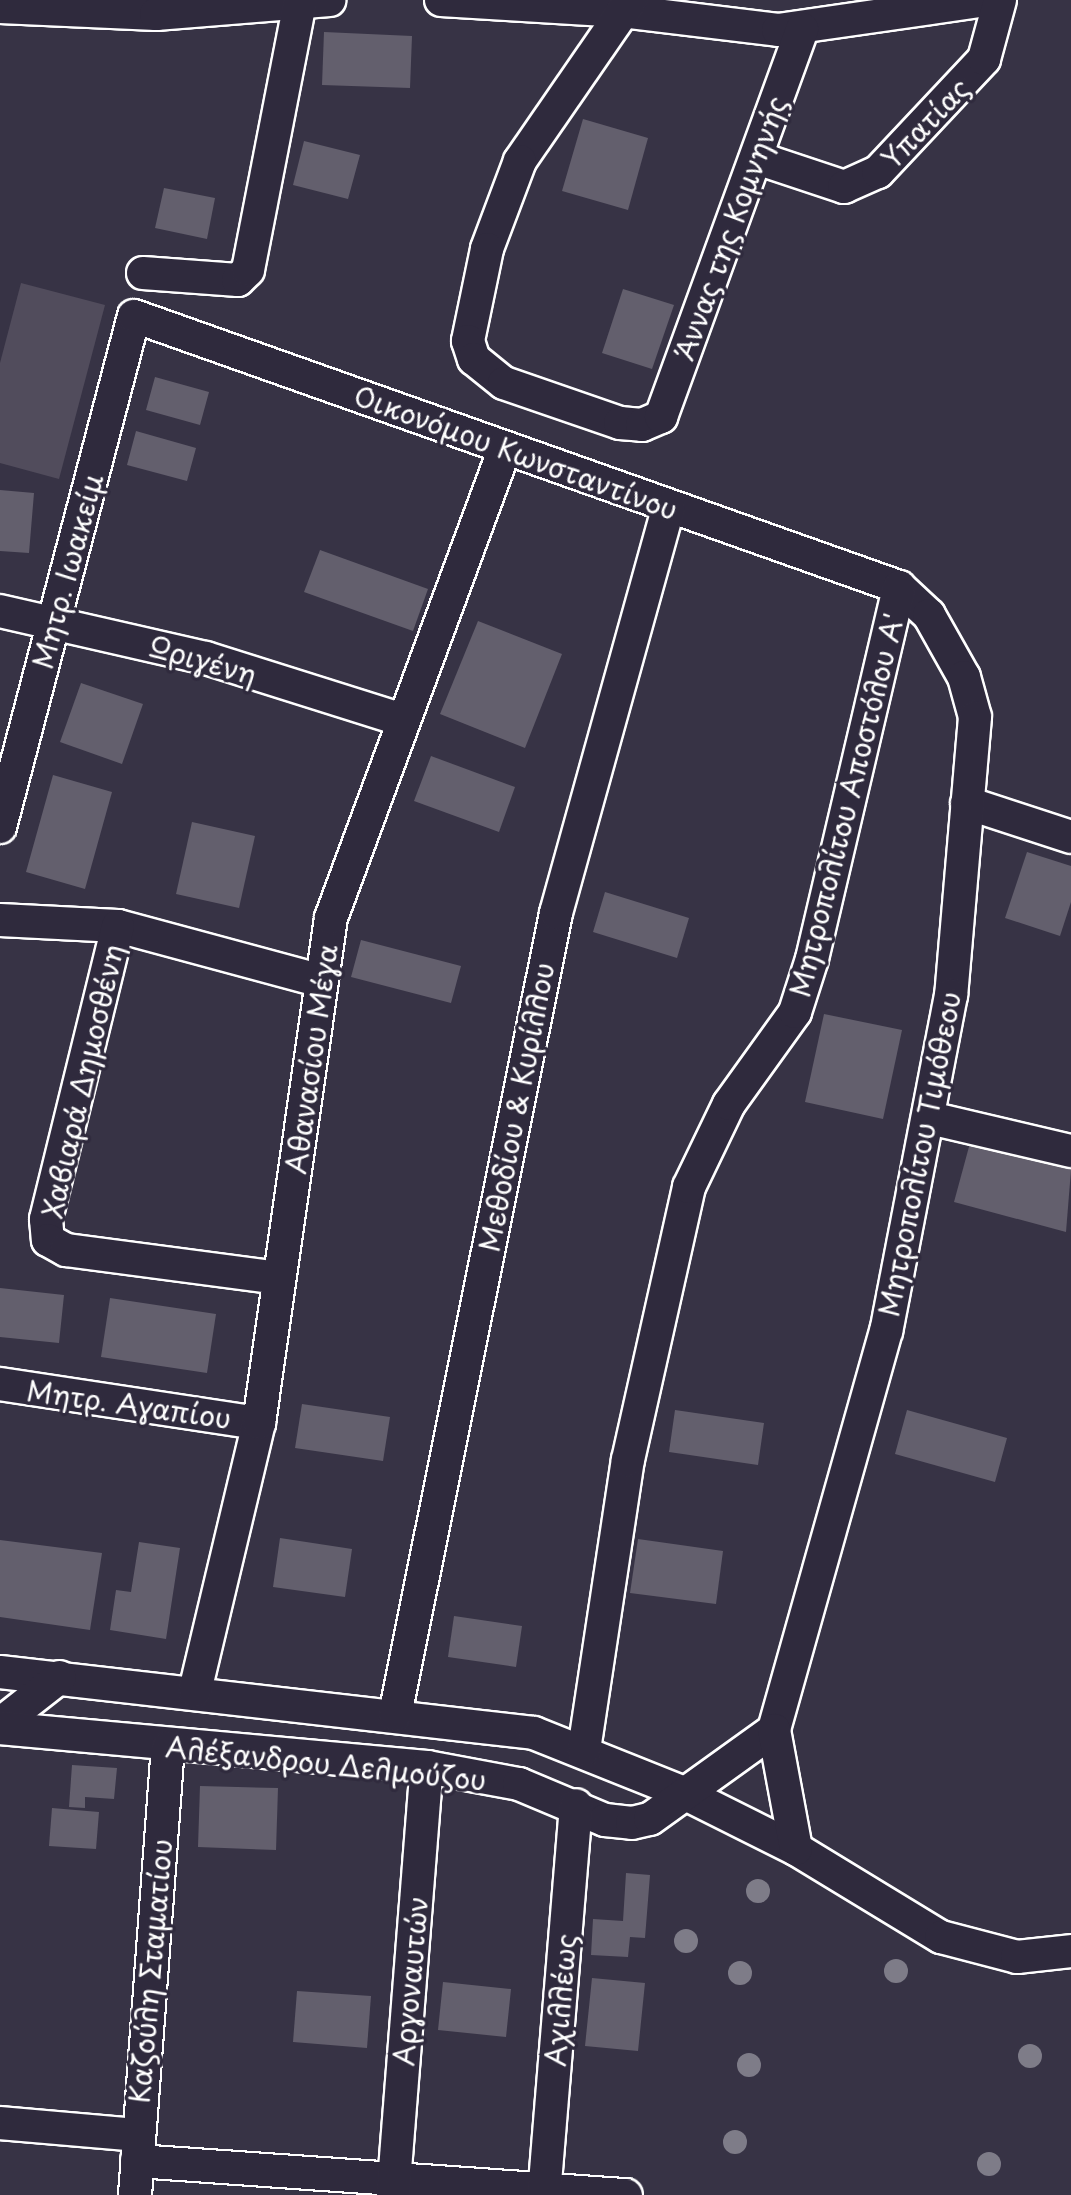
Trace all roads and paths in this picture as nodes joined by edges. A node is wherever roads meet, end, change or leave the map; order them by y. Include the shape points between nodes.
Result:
1 (441, 0) edge
2 (985, 0) edge
3 (1000, 0) edge
4 (315, 2) edge
5 (627, 5) edge
6 (201, 6) edge
7 (0, 7) edge
8 (802, 29) junction
9 (757, 158) junction
10 (143, 273) dead end
11 (134, 316) joint
12 (505, 448) junction
13 (669, 506) junction
14 (899, 587) junction
15 (0, 611) edge
16 (54, 621) junction
17 (403, 720) junction
18 (967, 803) junction
19 (0, 827) edge
20 (1071, 837) edge
21 (0, 920) edge
22 (118, 926) junction
23 (322, 981) junction
24 (930, 1118) junction
25 (1071, 1151) edge
26 (279, 1278) junction
27 (0, 1384) edge
28 (259, 1423) junction
29 (0, 1672) edge
30 (60, 1677) junction
31 (195, 1691) junction
32 (395, 1715) junction
33 (0, 1726) edge
34 (774, 1730) junction
35 (168, 1747) junction
36 (584, 1750) junction
37 (427, 1767) junction
38 (684, 1793) junction
39 (576, 1805) junction
40 (796, 1849) junction
41 (1071, 1951) edge
42 (0, 2123) edge
43 (137, 2148) junction
44 (393, 2188) edge
45 (544, 2193) edge
46 (135, 2195) edge
47 (626, 2195) edge

1 - 5 street
2 - 8 street
3 - 9 street, Υπατίας via 984,59 878,172 844,187
4 - 6 street
4 - 10 street via 248,270 238,280 219,281
5 - 8 street via 755,30
5 - 9 street, Άννας της Κομνηνής via 520,161 496,217 470,330 474,359 504,383 620,423 652,423 661,417
6 - 7 street
8 - 9 street, Άννας της Κομνηνής
11 - 12 street, Οικονόμου Κωνσταντίνου
11 - 16 street, Μητρ. Ιωακείμ
12 - 13 street, Οικονόμου Κωνσταντίνου
12 - 17 street, Αθανασίου Μέγα
13 - 14 street, Οικονόμου Κωνσταντίνου
13 - 32 street, Μεθοδίου & Κυρίλλου via 556,913
14 - 18 street, Μητροπολίτου Τιμόθεου via 929,615 972,697
14 - 36 street, Μητροπολίτου Αποστόλου Α' via 795,1012 729,1104 689,1187 628,1460
15 - 16 street, Ωριγένη
16 - 17 street, Ωριγένη via 206,658
16 - 19 street, Μητρ. Ιωακείμ
17 - 23 street, Αθανασίου Μέγα via 342,878
18 - 20 street
18 - 24 street, Μητροπολίτου Τιμόθεου via 956,947
21 - 22 street
22 - 23 street
22 - 26 street, Χαβιαρά Δημοσθένη via 46,1219 48,1240 66,1250
23 - 26 street, Αθανασίου Μέγα
24 - 25 street
24 - 34 street, Μητροπολίτου Τιμόθεου via 886,1331
26 - 28 street, Αθανασίου Μέγα
27 - 28 street, Μητρ. Αγαπίου
28 - 31 street, Αθανασίου Μέγα
29 - 30 street, Αλέξανδρου Δελμούζου
30 - 31 street, Αλέξανδρου Δελμούζου
30 - 33 street
31 - 32 street, Αλέξανδρου Δελμούζου
32 - 36 street, Αλέξανδρου Δελμούζου via 534,1733
33 - 35 street, Αλέξανδρου Δελμούζου
34 - 38 street
34 - 40 street
35 - 37 street, Αλέξανδρου Δελμούζου
35 - 43 street, Καζούλη Σταματίου
36 - 38 street, Αλέξανδρου Δελμούζου
37 - 39 street, Αλέξανδρου Δελμούζου via 519,1784
37 - 44 street, Αργοναυτών
38 - 39 street, Αλέξανδρου Δελμούζου via 650,1819 632,1823 605,1820
38 - 40 street, Αλέξανδρου Δελμούζου
39 - 45 street, Αχιλλέως
40 - 41 street, Αλέξανδρου Δελμούζου via 964,1945 1017,1957
42 - 43 street
43 - 44 street
43 - 46 street, Καζούλη Σταματίου
44 - 45 street
45 - 47 street

